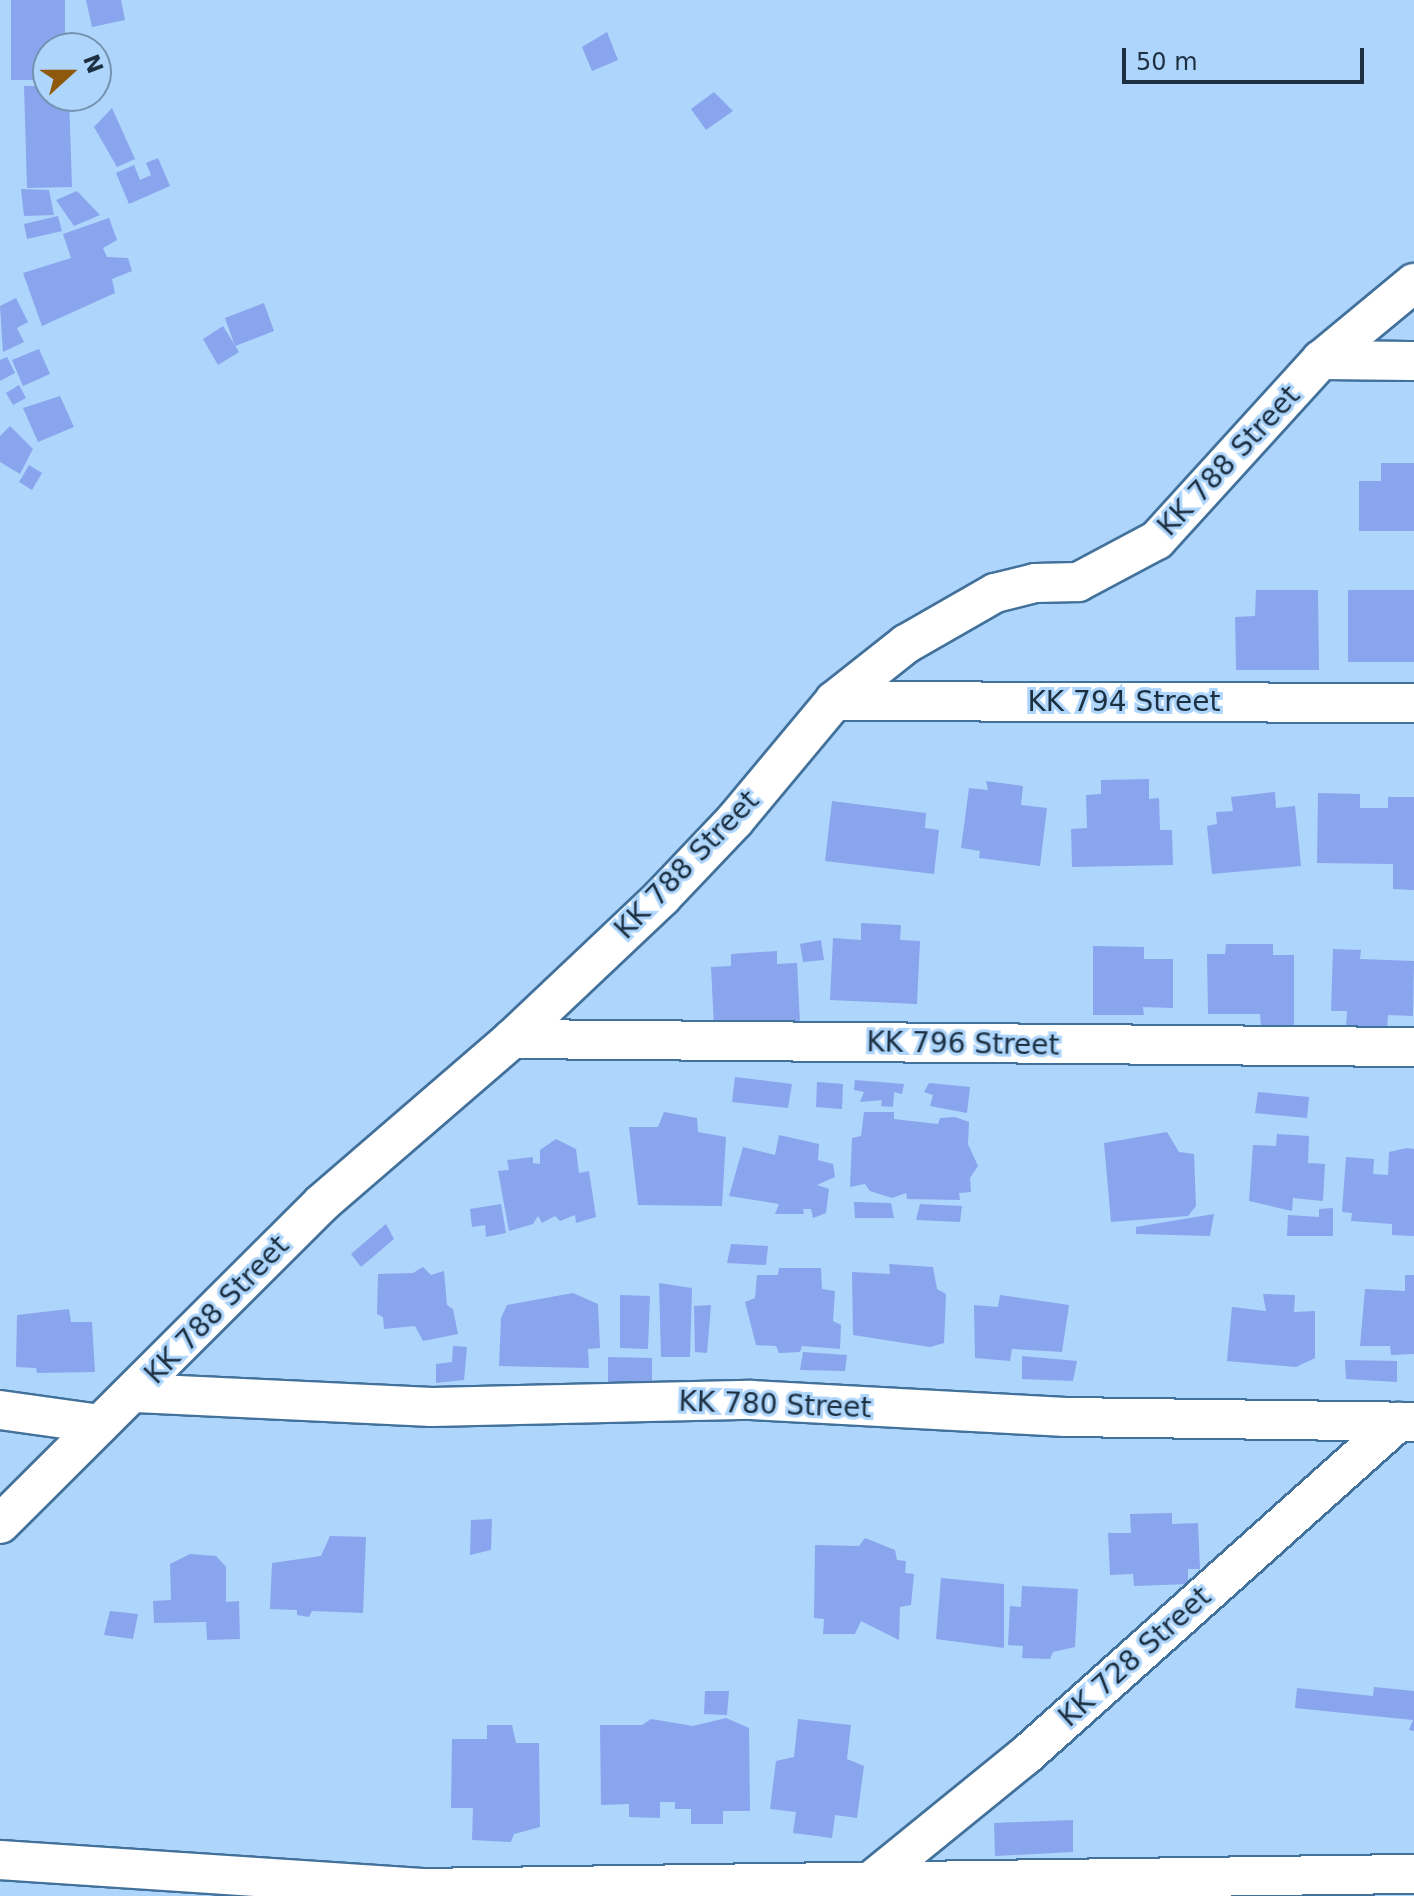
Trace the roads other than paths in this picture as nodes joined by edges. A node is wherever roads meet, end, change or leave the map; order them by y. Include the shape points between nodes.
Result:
1 (1414, 283) edge
2 (1321, 360) junction
3 (1414, 361) edge
4 (834, 701) junction
5 (1414, 703) edge
6 (512, 1039) junction
7 (1414, 1047) edge
8 (136, 1393) junction
9 (0, 1410) edge
10 (1406, 1422) edge
11 (100, 1424) junction
12 (0, 1524) edge
13 (0, 1860) edge
14 (1414, 1874) edge
15 (866, 1885) junction
16 (420, 1892) edge

1 - 2 street, KK 788 Street
2 - 3 street
2 - 4 street, KK 788 Street via 1157,540 1078,582 1035,583 995,593 906,644
4 - 5 street, KK 794 Street
4 - 6 street, KK 788 Street via 703,855
6 - 7 street, KK 796 Street
6 - 8 street, KK 788 Street via 322,1203
8 - 10 street, KK 780 Street via 432,1407 751,1400 1066,1417
8 - 11 street, KK 788 Street
9 - 11 street
10 - 15 street, KK 728 Street via 1025,1756
11 - 12 street, KK 788 Street
13 - 16 street
14 - 15 street
15 - 16 street

